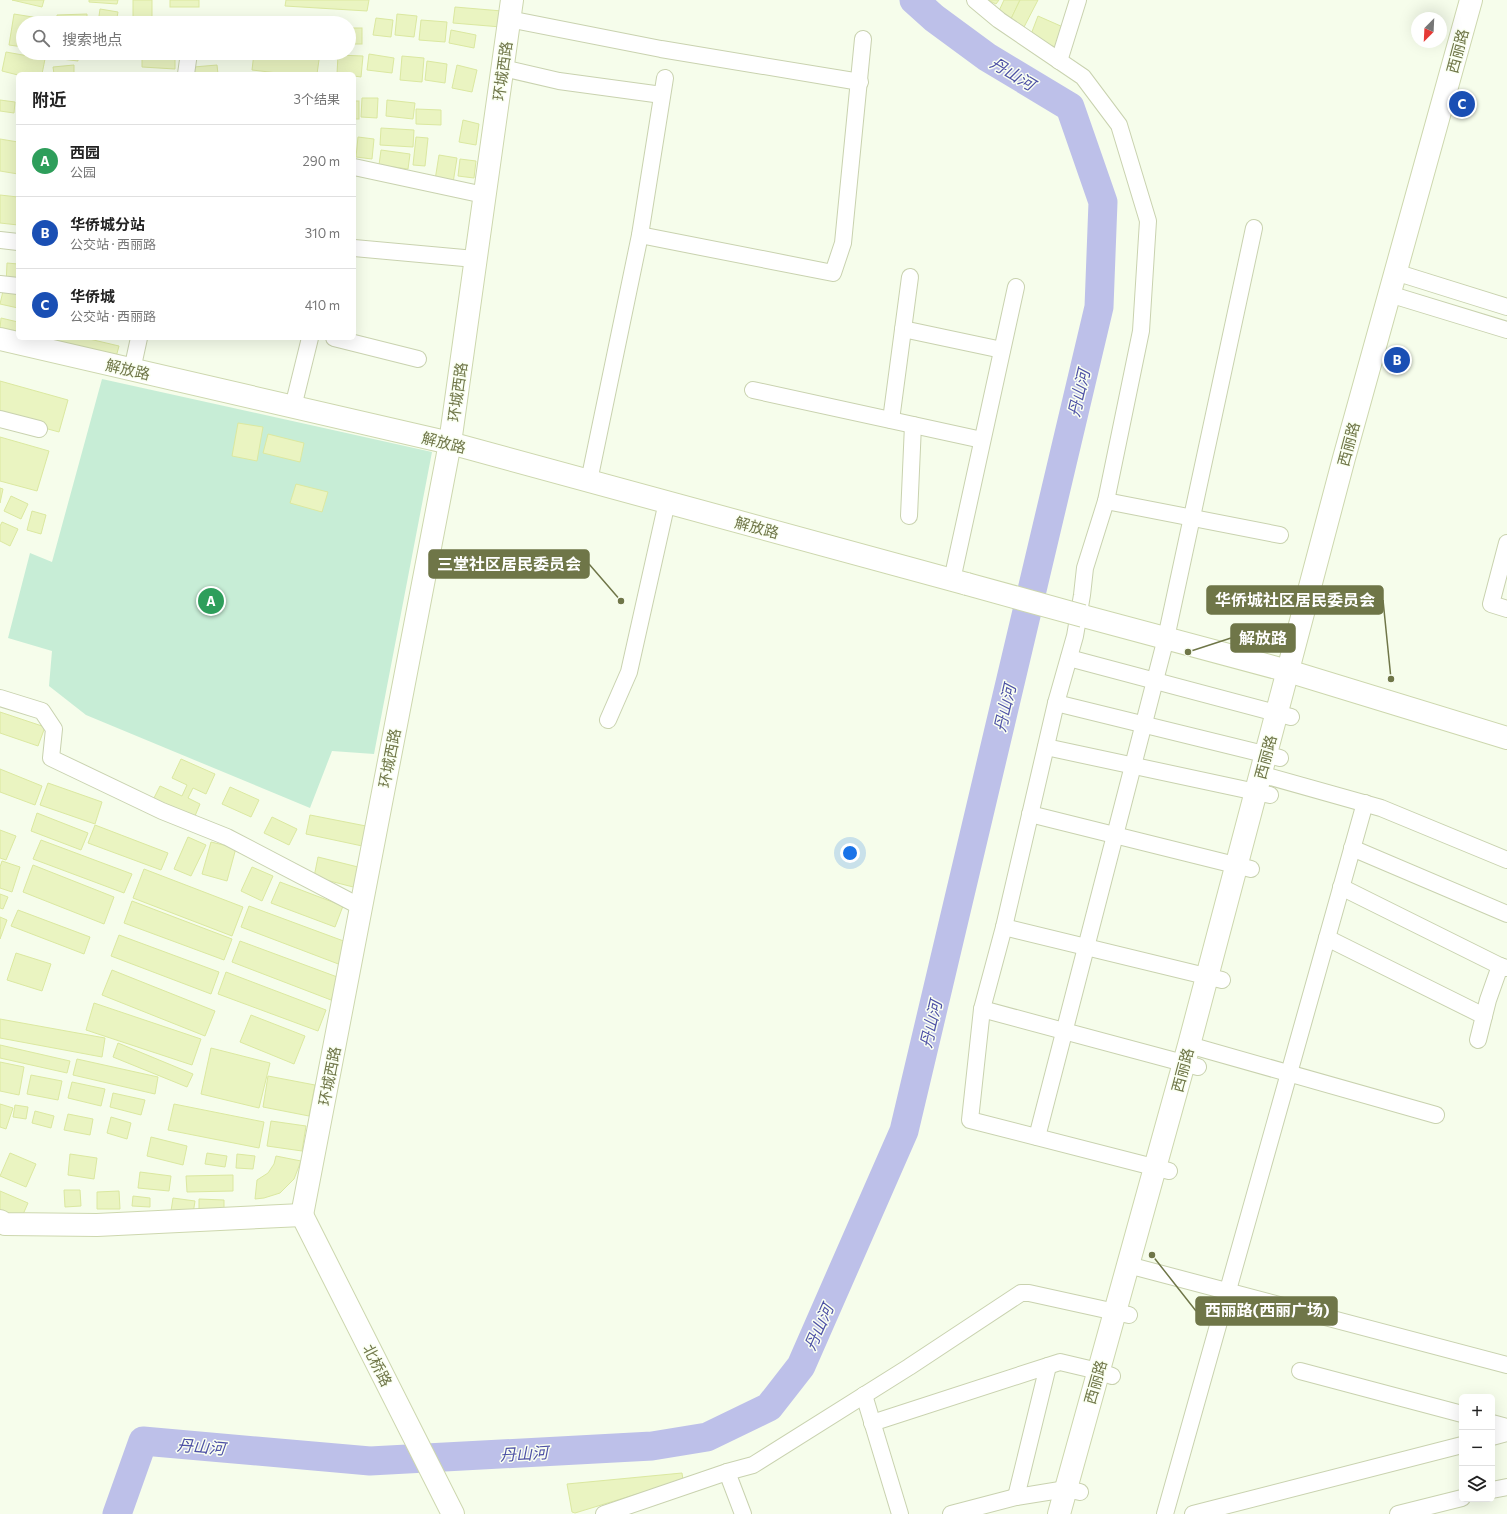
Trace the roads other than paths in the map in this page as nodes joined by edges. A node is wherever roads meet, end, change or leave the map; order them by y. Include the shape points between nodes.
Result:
1 (975, 0) edge
2 (1078, 0) edge
3 (1471, 0) edge
4 (1483, 0) edge
5 (511, 10) edge
6 (864, 39) dead end
7 (188, 60) edge
8 (1059, 60) junction
9 (502, 68) junction
10 (186, 72) edge
11 (665, 78) dead end
12 (860, 82) junction
13 (662, 95) junction
14 (356, 166) edge
15 (484, 195) junction
16 (1254, 228) dead end
17 (640, 235) junction
18 (0, 240) edge
19 (16, 242) edge
20 (356, 248) edge
21 (475, 259) junction
22 (1402, 274) junction
23 (910, 276) dead end
24 (0, 284) edge
25 (16, 286) edge
26 (1016, 287) dead end
27 (1396, 296) junction
28 (1507, 307) edge
29 (903, 329) junction
30 (1507, 330) edge
31 (0, 339) edge
32 (139, 340) edge
33 (310, 340) edge
34 (342, 340) edge
35 (1002, 350) junction
36 (418, 359) dead end
37 (132, 370) junction
38 (753, 390) dead end
39 (293, 407) junction
40 (0, 419) edge
41 (891, 420) junction
42 (913, 425) junction
43 (39, 429) dead end
44 (982, 440) junction
45 (450, 443) junction
46 (589, 481) junction
47 (1106, 501) junction
48 (667, 502) junction
49 (909, 516) dead end
50 (1192, 518) junction
51 (1280, 535) dead end
52 (1507, 543) edge
53 (960, 582) junction
54 (1507, 609) edge
55 (1166, 638) junction
56 (1069, 658) junction
57 (1295, 674) junction
58 (1155, 681) junction
59 (0, 698) edge
60 (1056, 703) junction
61 (1284, 715) junction
62 (608, 720) dead end
63 (1144, 725) junction
64 (1507, 738) edge
65 (1046, 747) junction
66 (1133, 766) junction
67 (1268, 775) junction
68 (1365, 803) junction
69 (1030, 814) junction
70 (1115, 835) junction
71 (1352, 848) junction
72 (1507, 860) edge
73 (1244, 867) junction
74 (1341, 887) junction
75 (361, 907) junction
76 (1507, 914) edge
77 (1004, 927) junction
78 (1326, 938) junction
79 (1087, 947) junction
80 (1504, 967) edge
81 (1214, 978) junction
82 (982, 1009) junction
83 (1484, 1016) junction
84 (1065, 1031) junction
85 (1478, 1040) dead end
86 (1194, 1056) junction
87 (1289, 1073) junction
88 (1436, 1115) dead end
89 (1037, 1137) junction
90 (1162, 1169) junction
91 (302, 1215) junction
92 (0, 1221) edge
93 (1135, 1267) junction
94 (1227, 1291) junction
95 (1122, 1313) junction
96 (1507, 1365) edge
97 (1048, 1366) junction
98 (1300, 1371) dead end
99 (1105, 1374) junction
100 (864, 1395) junction
101 (1459, 1413) edge
102 (872, 1423) junction
103 (1495, 1423) edge
104 (1507, 1427) edge
105 (1507, 1433) edge
106 (1495, 1436) edge
107 (1459, 1445) edge
108 (727, 1472) junction
109 (1507, 1487) edge
110 (1495, 1489) edge
111 (1073, 1490) junction
112 (1016, 1497) junction
113 (1459, 1499) edge
114 (453, 1514) edge
115 (604, 1514) edge
116 (743, 1514) edge
117 (900, 1514) edge
118 (951, 1514) edge
119 (1059, 1514) edge
120 (1074, 1514) edge
121 (1165, 1514) edge
122 (1193, 1514) edge
123 (1398, 1514) edge

1 - 8 street via 999,20
2 - 8 street
3 - 22 street, 西丽路
4 - 22 street, 西丽路
5 - 9 street, 环城西路
5 - 12 street via 661,49
6 - 12 street
7 - 10 street
8 - 47 street via 1083,77 1120,125 1148,221 1141,331
9 - 13 street via 558,81
9 - 15 street, 环城西路
11 - 13 street
12 - 17 street via 843,243 833,273
13 - 17 street
14 - 15 street
15 - 21 street, 环城西路
16 - 50 street
17 - 46 street
18 - 19 street
20 - 21 street
21 - 45 street, 环城西路
22 - 27 street, 西丽路
22 - 28 street
23 - 29 street
24 - 25 street
26 - 35 street
27 - 30 street
27 - 57 street, 西丽路 via 1344,458
29 - 35 street
29 - 41 street
31 - 37 street, 解放路
32 - 37 street
33 - 39 street
34 - 36 street
35 - 44 street
37 - 39 street, 解放路
38 - 41 street
39 - 45 street, 解放路
40 - 43 street
41 - 42 street
42 - 44 street
42 - 49 street
44 - 53 street
45 - 46 street, 解放路
45 - 75 street, 环城西路
46 - 48 street, 解放路
47 - 50 street
47 - 56 street via 1085,568
48 - 53 street, 解放路
48 - 62 street via 629,672
50 - 51 street
50 - 55 street
52 - 54 street via 1491,604
53 - 55 street, 解放路, bridge
55 - 57 street, 解放路
55 - 58 street
56 - 58 street
56 - 60 street
57 - 61 street, 西丽路
57 - 64 street, 解放路
58 - 61 street
58 - 63 street
59 - 75 street via 42,711 54,729 51,758 227,837
60 - 63 street
60 - 65 street
61 - 67 street, 西丽路
63 - 66 street
63 - 67 street
65 - 66 street
65 - 69 street
66 - 67 street
66 - 70 street
67 - 68 street
67 - 73 street, 西丽路
68 - 71 street
68 - 72 street
69 - 70 street
69 - 77 street
70 - 73 street
70 - 79 street
71 - 74 street
71 - 76 street
73 - 81 street, 西丽路
74 - 78 street
74 - 80 street
75 - 91 street, 环城西路
77 - 79 street
77 - 82 street
78 - 83 street
78 - 87 street
79 - 81 street
79 - 84 street
80 - 83 street via 1488,1000
81 - 86 street, 西丽路
82 - 84 street
82 - 89 street via 970,1120
83 - 85 street
84 - 86 street
84 - 89 street
86 - 87 street
86 - 90 street, 西丽路
87 - 88 street
87 - 94 street
89 - 90 street
90 - 93 street, 西丽路
91 - 92 street via 97,1225 5,1224
91 - 114 street, 北桥路
93 - 94 street
93 - 95 street, 西丽路
94 - 96 street
94 - 121 street
95 - 99 street, 西丽路
95 - 100 street via 1021,1293
97 - 99 street via 1060,1362
97 - 102 street
97 - 112 street
98 - 101 street
99 - 111 street, 西丽路
100 - 102 street
100 - 108 street via 752,1465
102 - 117 street
103 - 104 street
105 - 106 street
107 - 122 street
108 - 115 street
108 - 116 street
109 - 110 street
111 - 112 street
111 - 119 street, 西丽路
111 - 120 street, 西丽路
112 - 118 street
113 - 123 street

